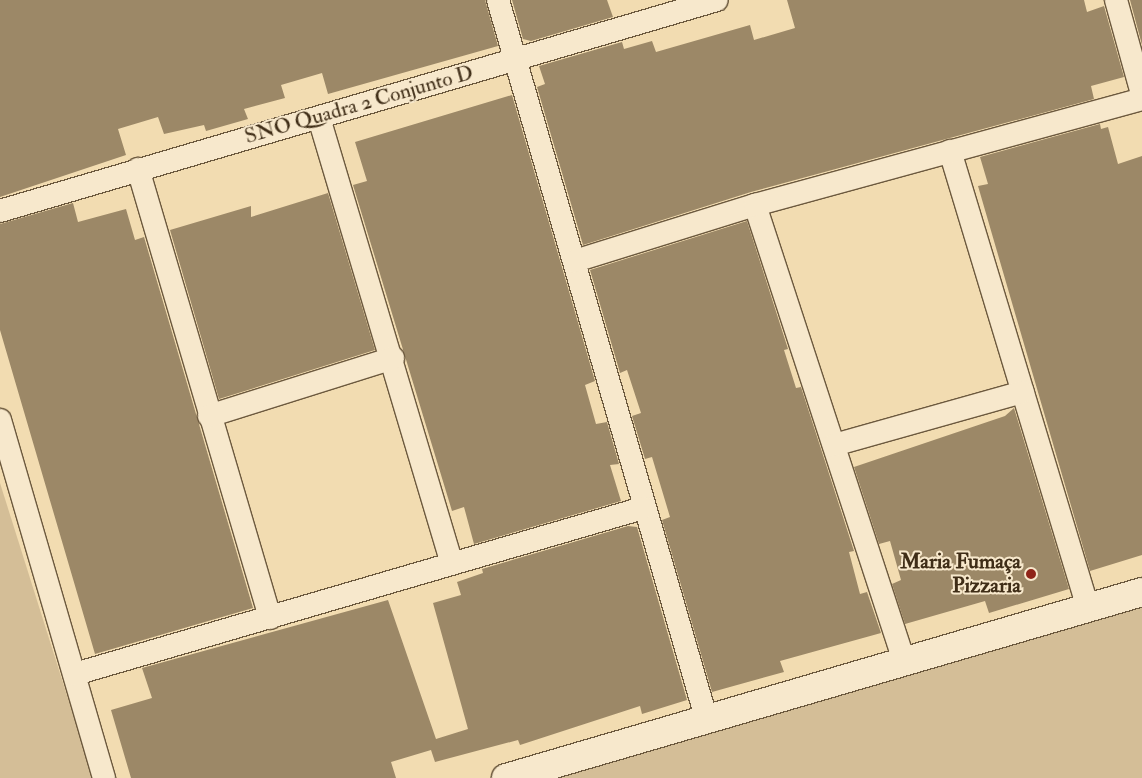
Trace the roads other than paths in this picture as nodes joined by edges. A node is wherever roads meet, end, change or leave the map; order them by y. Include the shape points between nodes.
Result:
1 (498, 0) edge
2 (1116, 0) edge
3 (711, 1) edge
4 (516, 59) junction
5 (1142, 94) edge
6 (1142, 99) edge
7 (319, 118) junction
8 (950, 151) junction
9 (138, 169) junction
10 (755, 205) junction
11 (0, 211) edge
12 (575, 260) junction
13 (393, 358) junction
14 (1023, 392) junction
15 (209, 416) junction
16 (0, 420) edge
17 (834, 445) junction
18 (643, 508) junction
19 (452, 564) junction
20 (1142, 592) edge
21 (1088, 608) junction
22 (270, 618) junction
23 (904, 662) junction
24 (75, 674) junction
25 (706, 721) junction
26 (104, 778) edge
27 (506, 778) edge

1 - 4 street
2 - 5 street
3 - 4 street, SNO Quadra 2 Conjunto D
4 - 7 street, SNO Quadra 2 Conjunto D
4 - 12 street
6 - 8 street
7 - 9 street, SNO Quadra 2 Conjunto D
7 - 13 street
8 - 10 street
8 - 14 street
9 - 11 street, SNO Quadra 2 Conjunto D
9 - 15 street
10 - 12 street
10 - 17 street
12 - 18 street
13 - 15 street
13 - 19 street
14 - 17 street
14 - 21 street
15 - 22 street
16 - 24 street
17 - 23 street
18 - 19 street
18 - 25 street
19 - 22 street
20 - 21 street
21 - 23 street
22 - 24 street
23 - 25 street
24 - 26 street
25 - 27 street

